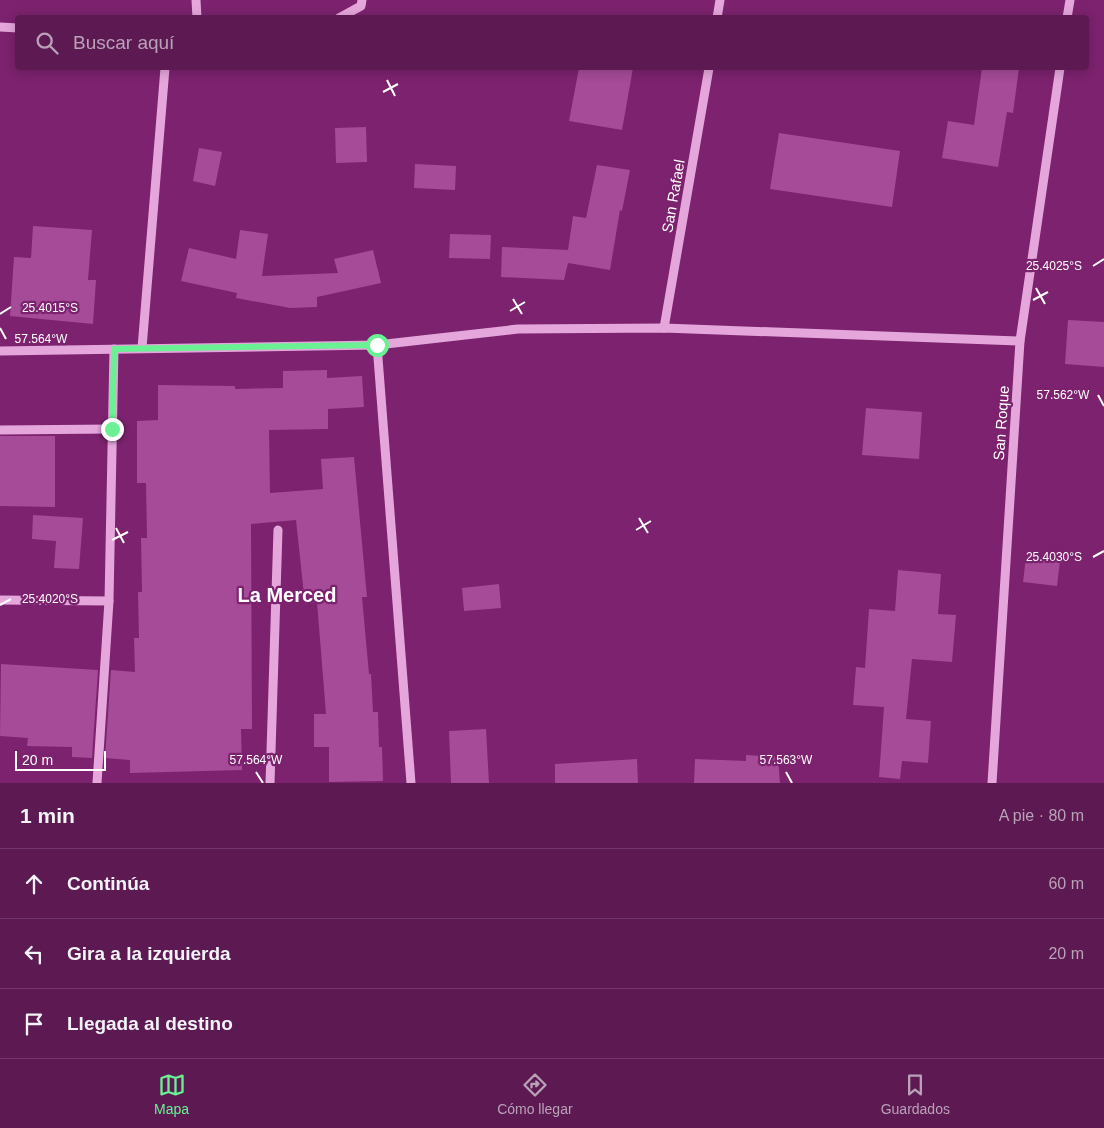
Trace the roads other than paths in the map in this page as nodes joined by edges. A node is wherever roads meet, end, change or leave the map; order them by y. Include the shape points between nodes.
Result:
1 (196, 0) edge
2 (362, 0) edge
3 (720, 0) edge
4 (1070, 0) edge
5 (197, 15) edge
6 (344, 15) edge
7 (718, 15) edge
8 (1068, 15) edge
9 (0, 27) edge
10 (15, 28) edge
11 (165, 70) edge
12 (709, 70) edge
13 (1060, 70) edge
14 (664, 328) junction
15 (1020, 341) junction
16 (377, 345) junction
17 (142, 348) junction
18 (114, 349) junction
19 (0, 351) edge
20 (112, 429) junction
21 (0, 430) edge
22 (278, 530) dead end
23 (0, 600) edge
24 (109, 601) junction
25 (97, 783) edge
26 (270, 783) edge
27 (411, 783) edge
28 (992, 783) edge

1 - 5 street
2 - 6 street via 361,6
3 - 7 street
4 - 8 street
9 - 10 street
11 - 17 street
12 - 14 street, San Rafael
13 - 15 street, San Roque
14 - 15 street
14 - 16 street via 518,329
15 - 28 street, San Roque
16 - 17 street
16 - 27 street
17 - 18 street
18 - 19 street
18 - 20 street
20 - 21 street
20 - 24 street
22 - 26 street
23 - 24 street
24 - 25 street

